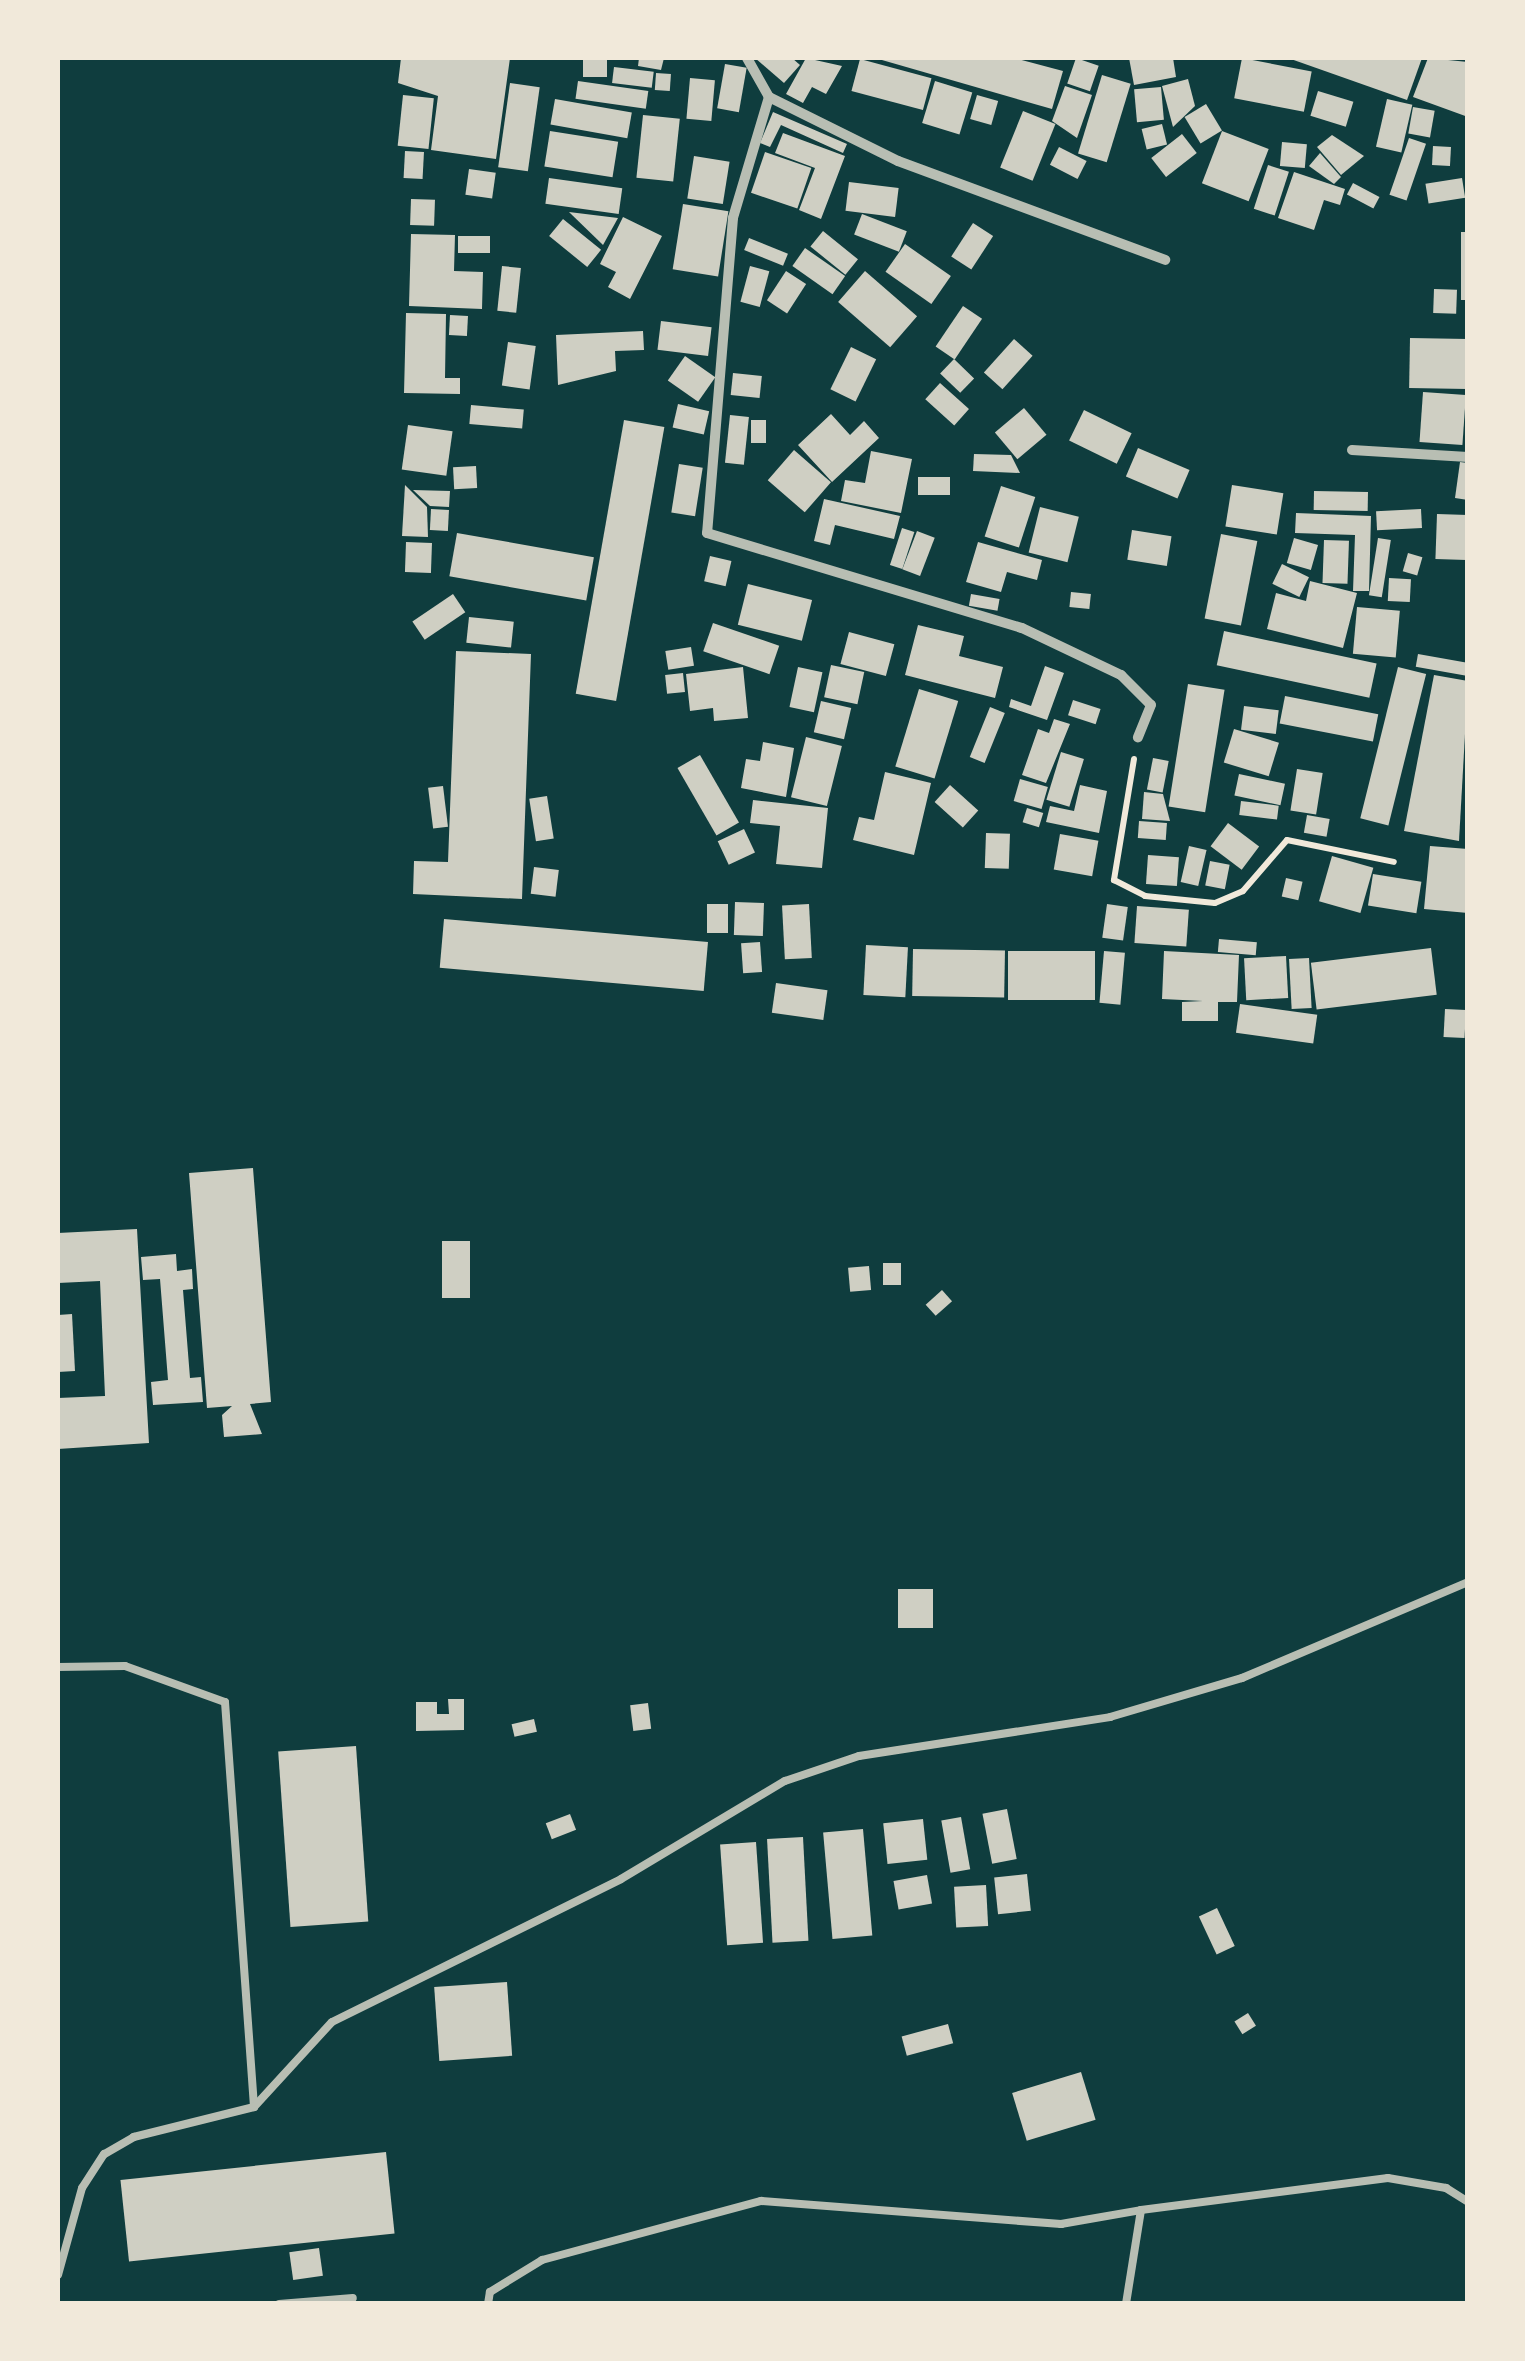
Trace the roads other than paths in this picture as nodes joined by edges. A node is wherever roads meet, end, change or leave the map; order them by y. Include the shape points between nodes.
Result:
1 (747, 58) edge
2 (769, 97) junction
3 (1165, 260) dead end
4 (1352, 450) dead end
5 (1468, 456) edge
6 (1138, 738) road end
7 (1468, 1582) edge
8 (58, 1667) edge
9 (254, 2107) junction
10 (1468, 2202) edge
11 (1142, 2210) junction
12 (58, 2275) edge
13 (353, 2298) dead end
14 (279, 2304) edge
15 (488, 2304) edge
16 (1126, 2304) edge

1 - 2 street
2 - 3 street via 898,161
2 - 6 street via 733,218 707,533 1022,628 1121,675 1151,705
4 - 5 street
7 - 9 lane via 1242,1678 1110,1717 859,1756 785,1780 684,1833 621,1879 332,2022
8 - 9 lane via 125,1666 225,1702
9 - 12 lane via 134,2137 104,2154 82,2188
10 - 11 lane via 1446,2188 1388,2178
11 - 15 lane via 1061,2224 761,2201 542,2260 490,2292
11 - 16 lane
13 - 14 lane

